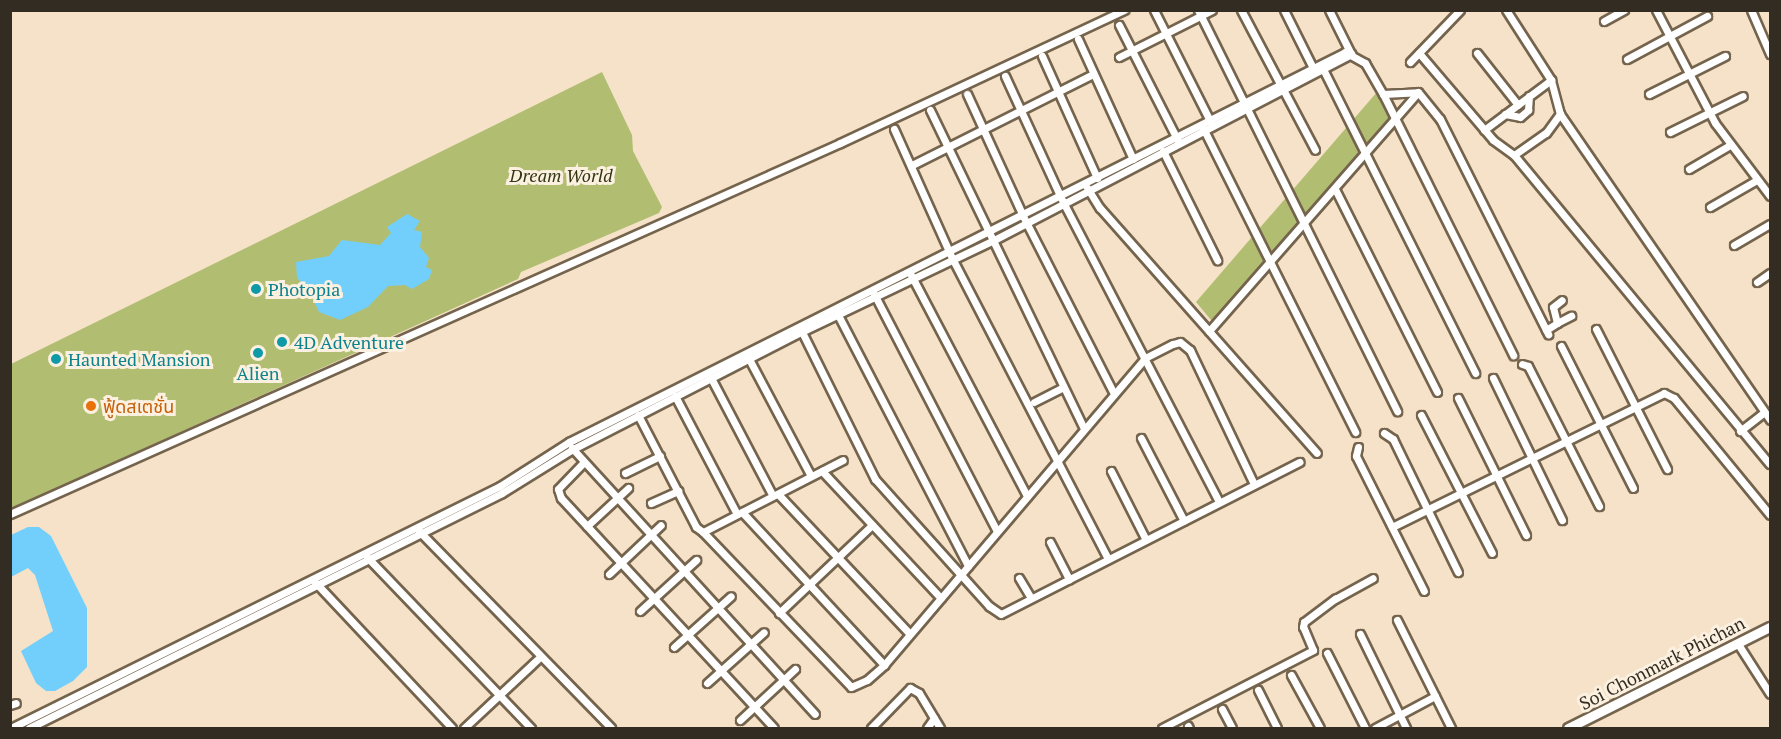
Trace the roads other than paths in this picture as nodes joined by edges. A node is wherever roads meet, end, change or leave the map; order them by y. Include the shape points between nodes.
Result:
1 (1124, 10) edge
2 (1154, 10) edge
3 (1212, 10) edge
4 (1241, 10) edge
5 (1284, 10) edge
6 (1329, 10) edge
7 (1460, 10) edge
8 (1506, 10) edge
9 (1624, 10) edge
10 (1656, 10) edge
11 (1751, 10) edge
12 (1199, 13) edge
13 (1707, 16) dead end
14 (1604, 21) dead end
15 (1119, 25) dead end
16 (1166, 33) junction
17 (1670, 34) junction
18 (1078, 39) dead end
19 (1132, 51) junction
20 (1419, 53) junction
21 (1478, 53) dead end
22 (1351, 54) junction
23 (1770, 54) edge
24 (1041, 56) dead end
25 (1725, 56) dead end
26 (1119, 57) dead end
27 (1626, 59) dead end
28 (1410, 62) dead end
29 (1322, 67) junction
30 (1315, 71) junction
31 (1689, 73) junction
32 (1093, 74) junction
33 (1005, 76) dead end
34 (1551, 81) junction
35 (1284, 87) junction
36 (1057, 90) junction
37 (1418, 92) junction
38 (967, 94) dead end
39 (1383, 94) junction
40 (1649, 94) dead end
41 (1529, 96) junction
42 (1743, 96) dead end
43 (1518, 105) junction
44 (1246, 106) junction
45 (930, 110) dead end
46 (1020, 110) junction
47 (1709, 111) junction
48 (1505, 114) junction
49 (1560, 114) junction
50 (1395, 121) junction
51 (1212, 124) junction
52 (894, 129) dead end
53 (983, 129) junction
54 (1203, 129) junction
55 (1484, 130) junction
56 (1670, 132) dead end
57 (1178, 140) junction
58 (1730, 145) junction
59 (948, 147) junction
60 (1162, 149) junction
61 (1315, 150) dead end
62 (1365, 154) junction
63 (1514, 155) junction
64 (1134, 159) junction
65 (912, 165) junction
66 (1689, 169) dead end
67 (1097, 178) junction
68 (1757, 180) junction
69 (1087, 187) junction
70 (1335, 189) junction
71 (1770, 196) edge
72 (1062, 199) junction
73 (1710, 207) dead end
74 (1024, 219) junction
75 (1770, 224) edge
76 (1304, 225) junction
77 (991, 232) junction
78 (994, 240) junction
79 (1734, 245) dead end
80 (951, 255) junction
81 (1217, 260) dead end
82 (1268, 262) junction
83 (1770, 273) edge
84 (911, 275) junction
85 (1757, 282) dead end
86 (874, 294) junction
87 (1562, 300) dead end
88 (836, 312) junction
89 (1571, 316) dead end
90 (1557, 322) junction
91 (799, 326) junction
92 (1596, 329) dead end
93 (1209, 331) junction
94 (1562, 346) dead end
95 (1513, 355) dead end
96 (748, 358) junction
97 (1145, 358) junction
98 (1522, 364) dead end
99 (1475, 373) dead end
100 (710, 377) junction
101 (1493, 378) dead end
102 (1063, 387) junction
103 (1113, 392) junction
104 (1437, 392) dead end
105 (674, 395) junction
106 (1458, 398) dead end
107 (1034, 402) dead end
108 (1635, 406) junction
109 (1397, 411) dead end
110 (1764, 412) junction
111 (637, 413) junction
112 (1421, 415) dead end
113 (1770, 420) edge
114 (1600, 424) junction
115 (1083, 426) junction
116 (1740, 431) junction
117 (1355, 432) dead end
118 (1384, 433) dead end
119 (1142, 438) dead end
120 (1566, 440) junction
121 (571, 446) junction
122 (1358, 447) dead end
123 (1317, 453) dead end
124 (660, 456) junction
125 (1532, 457) junction
126 (843, 460) dead end
127 (1056, 461) junction
128 (1299, 462) dead end
129 (583, 463) junction
130 (1770, 464) edge
131 (1666, 469) dead end
132 (822, 471) junction
133 (1111, 471) dead end
134 (625, 473) dead end
135 (1496, 475) junction
136 (811, 476) junction
137 (1254, 484) junction
138 (628, 488) dead end
139 (1633, 488) dead end
140 (678, 491) junction
141 (1460, 493) junction
142 (776, 495) junction
143 (1026, 496) junction
144 (616, 499) junction
145 (1219, 502) junction
146 (651, 503) dead end
147 (1599, 506) dead end
148 (1427, 509) junction
149 (740, 513) junction
150 (10, 514) edge
151 (1770, 515) edge
152 (1562, 520) dead end
153 (1184, 521) junction
154 (661, 525) dead end
155 (872, 525) junction
156 (587, 526) junction
157 (1392, 526) junction
158 (418, 529) junction
159 (998, 531) junction
160 (703, 532) junction
161 (650, 535) junction
162 (1526, 535) dead end
163 (1146, 540) junction
164 (1050, 542) dead end
165 (364, 552) junction
166 (1492, 553) dead end
167 (838, 557) junction
168 (368, 559) junction
169 (1108, 559) junction
170 (696, 560) dead end
171 (621, 563) junction
172 (968, 566) junction
173 (684, 571) junction
174 (963, 572) junction
175 (1458, 572) dead end
176 (609, 574) dead end
177 (312, 578) junction
178 (1020, 578) dead end
179 (1373, 578) dead end
180 (1069, 579) junction
181 (809, 584) junction
182 (317, 585) junction
183 (1424, 591) dead end
184 (730, 596) dead end
185 (941, 598) junction
186 (1031, 598) junction
187 (654, 599) junction
188 (267, 600) junction
189 (717, 607) junction
190 (271, 608) junction
191 (640, 611) dead end
192 (779, 613) junction
193 (1397, 620) dead end
194 (1770, 627) edge
195 (764, 632) dead end
196 (910, 634) junction
197 (1360, 634) dead end
198 (687, 635) junction
199 (751, 643) junction
200 (1738, 644) junction
201 (674, 647) dead end
202 (1327, 653) dead end
203 (540, 657) junction
204 (885, 665) junction
205 (795, 669) dead end
206 (720, 671) junction
207 (1291, 675) dead end
208 (110, 679) junction
209 (784, 679) junction
210 (707, 683) dead end
211 (114, 687) junction
212 (1258, 690) dead end
213 (1770, 694) edge
214 (499, 695) junction
215 (1435, 696) junction
216 (754, 707) junction
217 (1222, 708) dead end
218 (815, 714) dead end
219 (1398, 714) junction
220 (934, 718) junction
221 (740, 720) dead end
222 (20, 727) edge
223 (1316, 727) edge
224 (11, 729) edge
225 (29, 729) edge
226 (452, 729) edge
227 (464, 729) edge
228 (531, 729) edge
229 (611, 729) edge
230 (774, 729) edge
231 (871, 729) edge
232 (927, 729) edge
233 (940, 729) edge
234 (1162, 729) edge
235 (1232, 729) edge
236 (1277, 729) edge
237 (1365, 729) edge
238 (1375, 729) edge
239 (1406, 729) edge
240 (1451, 729) edge
241 (1568, 729) edge

1 - 150 street via 840,143
2 - 16 street
3 - 12 street
4 - 35 street
5 - 30 street
6 - 22 street
7 - 20 street
8 - 34 street
9 - 14 street
10 - 17 street
11 - 23 street
12 - 16 street
12 - 44 street
13 - 17 street
15 - 19 street
16 - 19 street
16 - 51 street
17 - 27 street
17 - 31 street
18 - 32 street
19 - 26 street
19 - 57 street
20 - 28 street
20 - 55 street
21 - 43 street
22 - 29 street
22 - 39 street via 1365,63
24 - 36 street
25 - 31 street
29 - 30 street
29 - 62 street
30 - 35 street
31 - 40 street
31 - 47 street
32 - 36 street
32 - 64 street
33 - 46 street
34 - 41 street
34 - 49 street
35 - 44 street
35 - 61 street
36 - 46 street
36 - 67 street
37 - 39 street
37 - 50 street
37 - 90 street via 1440,119 1547,332
38 - 53 street
39 - 50 street
41 - 43 street
41 - 48 street via 1528,110 1520,117
42 - 47 street
43 - 48 street
44 - 51 street
44 - 76 street
45 - 59 street
46 - 53 street
46 - 72 street
47 - 56 street
47 - 58 street
48 - 55 street
49 - 63 street via 1546,133
49 - 110 street
50 - 62 street
50 - 95 street
51 - 54 street
52 - 65 street
53 - 59 street
53 - 74 street
54 - 57 street
54 - 82 street
55 - 63 street
57 - 60 street
58 - 66 street
58 - 68 street
59 - 65 street
59 - 77 street
60 - 64 street
60 - 69 street
60 - 81 street
62 - 70 street
62 - 99 street
63 - 116 street
64 - 67 street
65 - 80 street
67 - 69 street
68 - 71 street
68 - 73 street
69 - 72 street
69 - 93 street
70 - 76 street
70 - 104 street
72 - 74 street
72 - 97 street
74 - 77 street
74 - 78 street
74 - 103 street
75 - 79 street
76 - 82 street
76 - 109 street
77 - 78 street
77 - 80 street
78 - 80 street
78 - 102 street
80 - 84 street
80 - 127 street
82 - 93 street
82 - 117 street
83 - 85 street
84 - 86 street
84 - 143 street
86 - 88 street
86 - 159 street
87 - 90 street via 1553,307
88 - 91 street
88 - 172 street
89 - 90 street
91 - 96 street
91 - 174 street via 875,478
92 - 108 street
93 - 123 street
94 - 114 street
96 - 100 street
96 - 136 street
97 - 103 street
97 - 137 street via 1173,344 1185,345
97 - 145 street
98 - 120 street via 1528,366
100 - 105 street
100 - 142 street
101 - 125 street
102 - 107 street
102 - 115 street
103 - 115 street
105 - 111 street
105 - 149 street
106 - 135 street
108 - 114 street
108 - 131 street
108 - 151 street via 1660,394 1674,398
110 - 113 street
110 - 116 street
111 - 121 street
111 - 124 street
112 - 141 street
114 - 120 street
114 - 139 street
115 - 127 street
116 - 130 street
118 - 148 street via 1393,439
119 - 153 street
120 - 125 street
120 - 147 street
121 - 129 street
121 - 158 street via 502,493
122 - 157 street via 1356,456
124 - 134 street
124 - 140 street
125 - 135 street
125 - 152 street
126 - 132 street
127 - 143 street
127 - 169 street
128 - 137 street
129 - 144 street
129 - 156 street via 558,493
132 - 136 street
132 - 155 street
133 - 163 street
135 - 141 street
135 - 162 street
136 - 142 street
137 - 145 street
138 - 144 street
140 - 146 street
140 - 160 street via 696,527
141 - 148 street
141 - 166 street
142 - 149 street
142 - 167 street
143 - 159 street
144 - 156 street
144 - 161 street
145 - 153 street
148 - 157 street
148 - 175 street
149 - 160 street
149 - 181 street
153 - 163 street
154 - 161 street
155 - 167 street
155 - 185 street
156 - 171 street
157 - 183 street
158 - 165 street
158 - 168 street
158 - 203 street
159 - 172 street
160 - 192 street
161 - 171 street
161 - 173 street
163 - 169 street
164 - 180 street
165 - 168 street
165 - 177 street
167 - 181 street
167 - 196 street
168 - 182 street
168 - 214 street
169 - 180 street
170 - 173 street
171 - 176 street
171 - 187 street
172 - 174 street
173 - 187 street
173 - 189 street
174 - 185 street
174 - 186 street via 996,612 1010,611
177 - 182 street
177 - 188 street
178 - 186 street
179 - 234 street via 1304,622 1313,650
180 - 186 street
181 - 192 street
181 - 204 street
182 - 190 street
182 - 226 street
184 - 189 street
185 - 196 street
187 - 191 street
187 - 198 street
188 - 190 street
188 - 208 street
189 - 198 street
189 - 199 street
190 - 211 street
192 - 204 street via 851,687
193 - 215 street
194 - 200 street, Soi Chonmark Phichan
195 - 199 street
196 - 204 street
197 - 219 street
198 - 201 street
198 - 206 street
199 - 206 street
199 - 209 street
200 - 213 street
200 - 241 street, Soi Chonmark Phichan
202 - 237 street
203 - 214 street
203 - 229 street
205 - 209 street
206 - 210 street
206 - 216 street
207 - 223 street
208 - 211 street
208 - 222 street
209 - 216 street
209 - 218 street
211 - 225 street
212 - 236 street
214 - 227 street
214 - 228 street
215 - 219 street
215 - 240 street
216 - 221 street
216 - 230 street
217 - 235 street
219 - 238 street
219 - 239 street
220 - 231 street via 919,693 910,688
220 - 232 street
220 - 233 street
222 - 224 street

